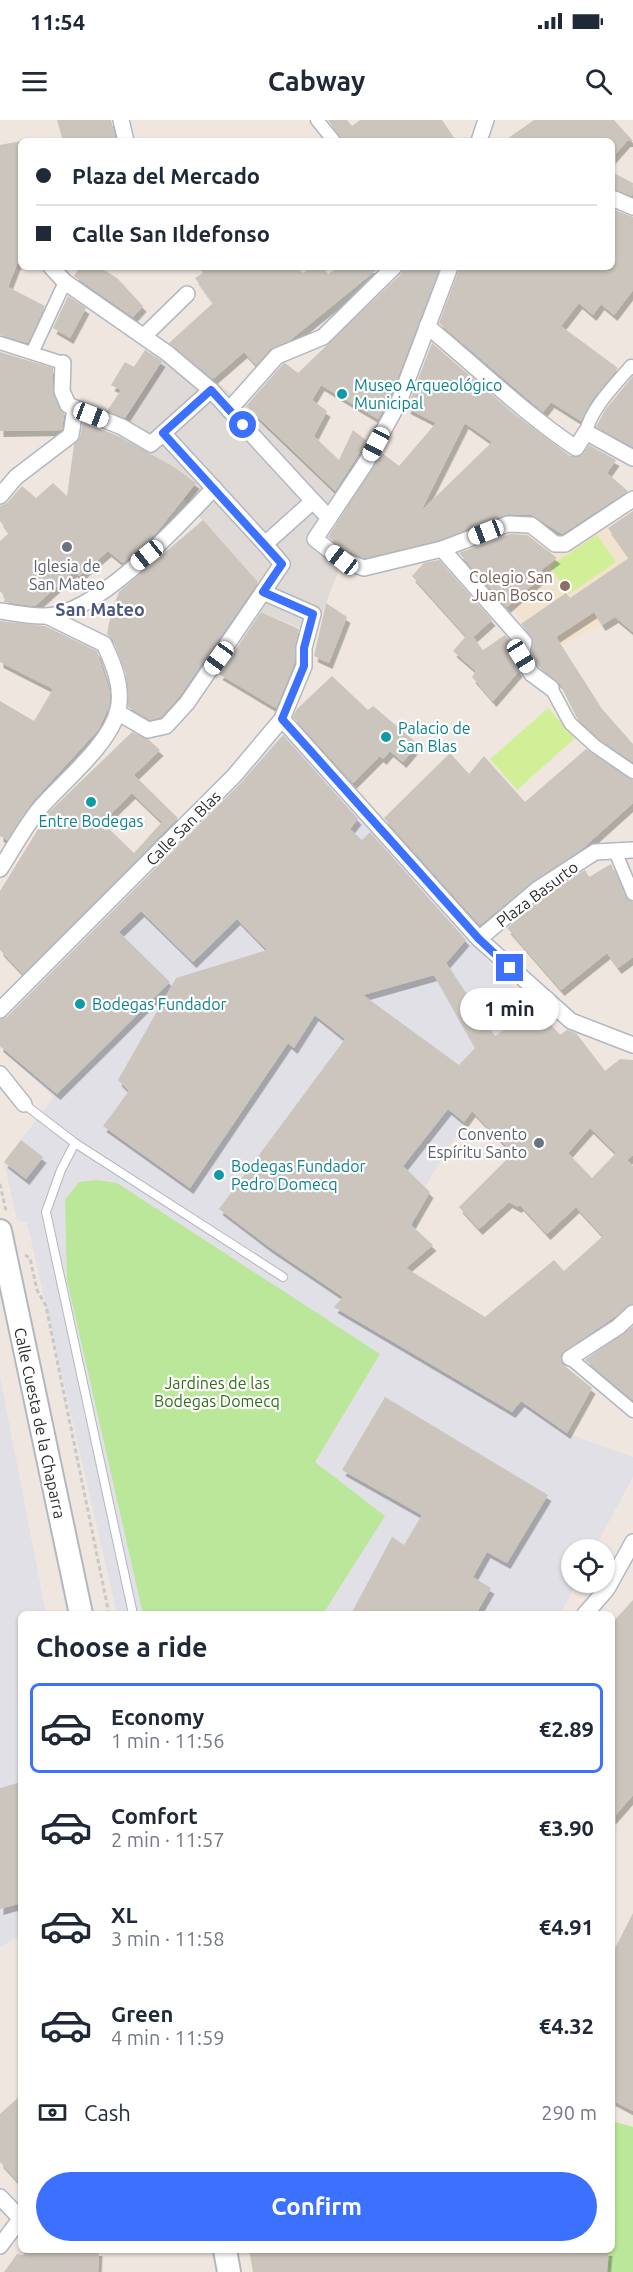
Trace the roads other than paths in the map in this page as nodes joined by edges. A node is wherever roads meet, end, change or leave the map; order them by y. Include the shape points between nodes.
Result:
1 (121, 120) edge
2 (317, 120) edge
3 (486, 120) edge
4 (125, 138) edge
5 (332, 138) edge
6 (480, 138) edge
7 (615, 199) edge
8 (633, 207) edge
9 (54, 270) edge
10 (391, 270) edge
11 (447, 270) edge
12 (65, 282) junction
13 (187, 294) dead end
14 (427, 326) junction
15 (144, 336) junction
16 (0, 344) edge
17 (32, 353) junction
18 (63, 363) joint
19 (633, 368) edge
20 (211, 390) junction
21 (75, 409) junction
22 (229, 410) junction
23 (586, 432) junction
24 (163, 433) junction
25 (633, 458) edge
26 (214, 489) junction
27 (0, 496) edge
28 (633, 499) edge
29 (313, 501) junction
30 (329, 518) junction
31 (265, 544) junction
32 (442, 549) junction
33 (263, 592) junction
34 (0, 611) edge
35 (47, 616) junction
36 (551, 688) joint
37 (117, 712) junction
38 (282, 719) junction
39 (633, 772) edge
40 (633, 850) edge
41 (615, 851) junction
42 (0, 869) edge
43 (633, 894) edge
44 (479, 939) junction
45 (0, 1010) edge
46 (633, 1032) edge
47 (626, 1042) edge
48 (0, 1074) edge
49 (0, 1096) edge
50 (24, 1104) junction
51 (75, 1143) junction
52 (4, 1224) edge
53 (283, 1277) dead end
54 (633, 1313) edge
55 (570, 1358) joint
56 (633, 1411) edge
57 (633, 1542) edge
58 (80, 1611) edge
59 (132, 1611) edge
60 (588, 1611) edge
61 (0, 2197) edge
62 (18, 2215) edge
63 (18, 2222) edge
64 (0, 2246) edge
65 (226, 2253) edge
66 (229, 2272) edge

1 - 4 street
2 - 5 street
3 - 6 street
7 - 8 street
9 - 12 street
10 - 22 street via 323,337 277,356
11 - 14 street
12 - 15 street
12 - 17 street
13 - 15 street
14 - 23 street via 543,426 576,448
14 - 30 street via 398,404
15 - 20 street
16 - 17 street
17 - 18 street
18 - 21 street via 62,391 68,405
19 - 23 street via 607,395
20 - 22 street
20 - 24 street
21 - 24 street via 122,427 151,444
21 - 27 street via 71,435 16,477
22 - 29 street
23 - 25 street
24 - 26 street
26 - 31 street
26 - 35 street via 163,542 116,581 71,610
28 - 32 street via 565,544 555,544 531,525 508,524
29 - 30 street
29 - 31 street
30 - 32 street via 315,539 342,560 364,568
31 - 33 street via 282,564
32 - 36 street via 524,642 521,656 532,674
33 - 37 street via 187,702 165,726 148,730
33 - 38 street, Calle San Blas via 313,614 304,648 304,666
34 - 35 street
35 - 37 street via 104,644 117,676
36 - 39 street via 570,723
37 - 42 street via 103,739 39,809
38 - 44 street
38 - 45 street, Calle San Blas via 234,776
40 - 41 street, Plaza Basurto
41 - 43 street
41 - 44 street, Plaza Basurto via 595,852 538,889
44 - 47 street via 571,1021
46 - 47 street
48 - 50 street
49 - 50 street
50 - 51 lane
51 - 53 lane
51 - 59 lane via 46,1212
52 - 58 main road, Calle Cuesta de la Chaparra
54 - 55 street
55 - 56 street
57 - 60 street via 607,1589
61 - 62 street
63 - 64 street
65 - 66 main road

